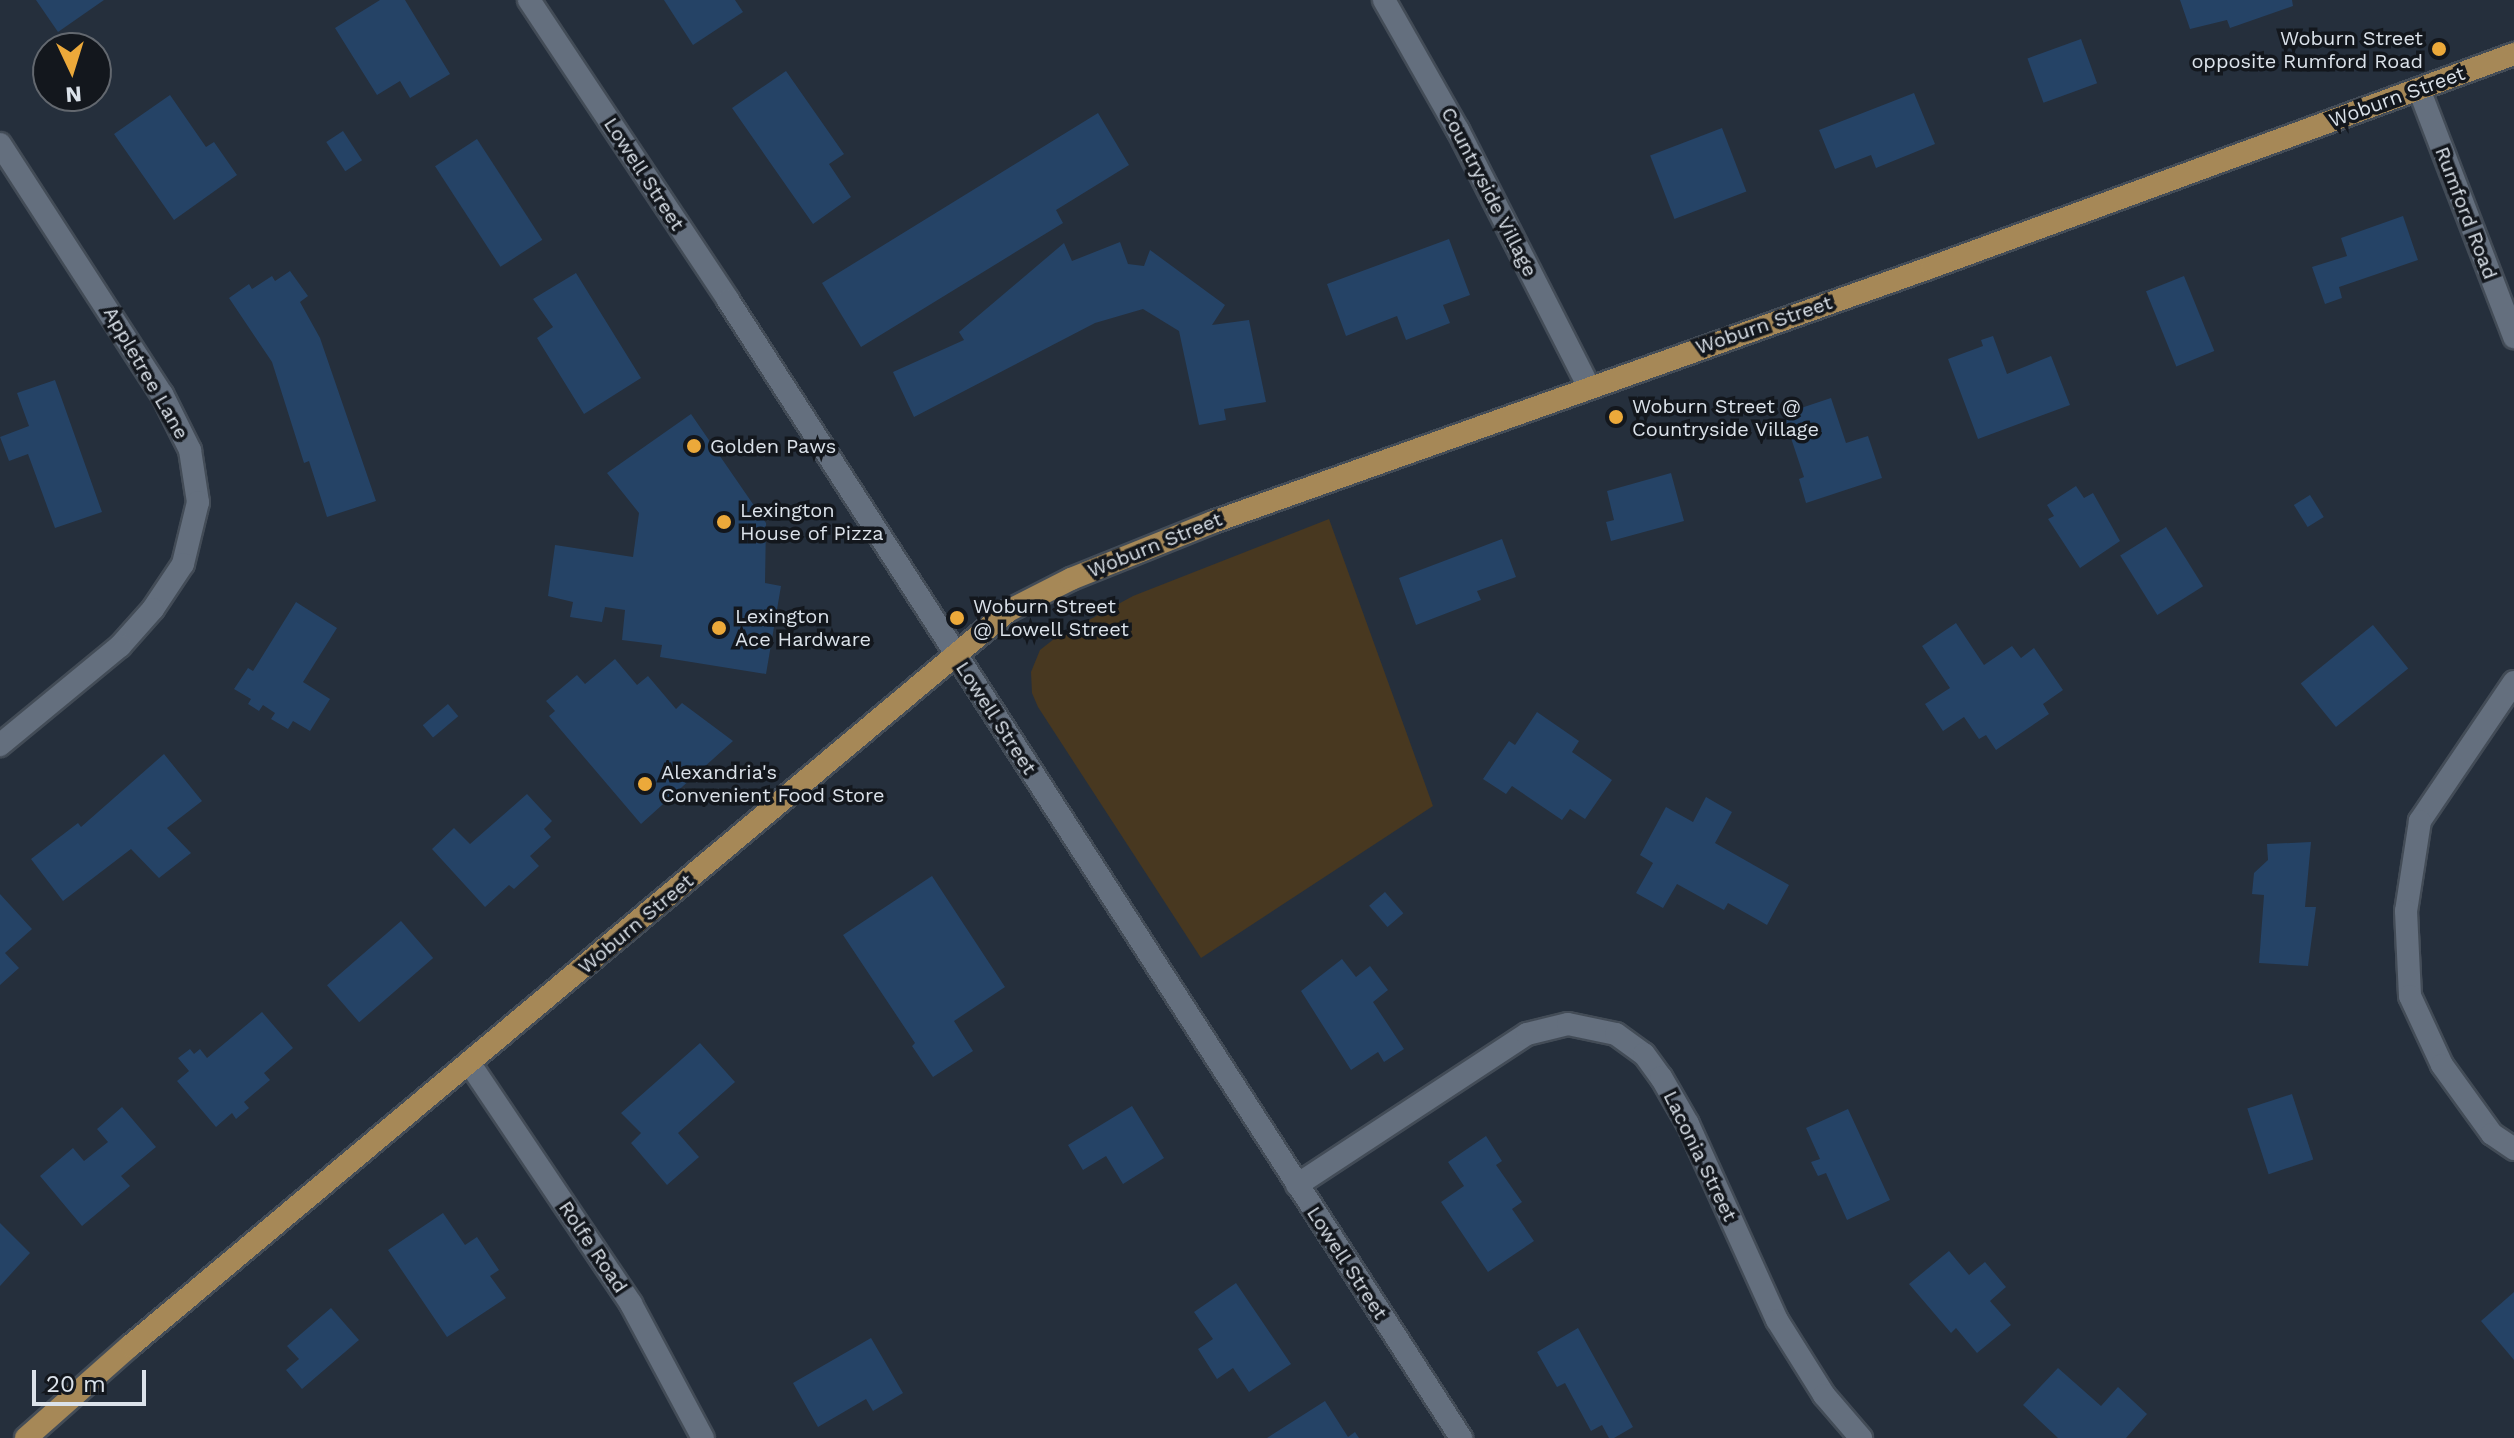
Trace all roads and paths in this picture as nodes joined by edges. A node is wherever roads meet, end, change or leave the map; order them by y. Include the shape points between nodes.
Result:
1 (529, 0) edge
2 (1384, 0) edge
3 (2514, 54) edge
4 (2419, 89) junction
5 (0, 144) edge
6 (2514, 337) edge
7 (1589, 387) junction
8 (954, 653) junction
9 (2514, 682) edge
10 (0, 745) edge
11 (470, 1064) junction
12 (2514, 1149) edge
13 (1297, 1185) junction
14 (26, 1438) edge
15 (703, 1438) edge
16 (1461, 1438) edge
17 (1861, 1438) edge

1 - 8 street, Lowell Street
2 - 7 street, Countryside Village via 1458,130
3 - 4 main road, Woburn Street
4 - 6 street, Rumford Road
4 - 7 main road, Woburn Street
5 - 10 street, Appletree Lane via 162,394 190,450 198,502 183,564 153,609 120,646
7 - 8 main road, Woburn Street via 1213,522 1071,579 1008,611
8 - 11 main road, Woburn Street
8 - 13 street, Lowell Street
9 - 12 street via 2420,821 2406,911 2410,996 2442,1065 2492,1134
11 - 14 main road, Woburn Street
11 - 15 street, Rolfe Road via 631,1304
13 - 16 street, Lowell Street
13 - 17 street, Laconia Street via 1527,1034 1568,1024 1609,1031 1639,1049 1661,1077 1688,1124 1777,1320 1824,1395

